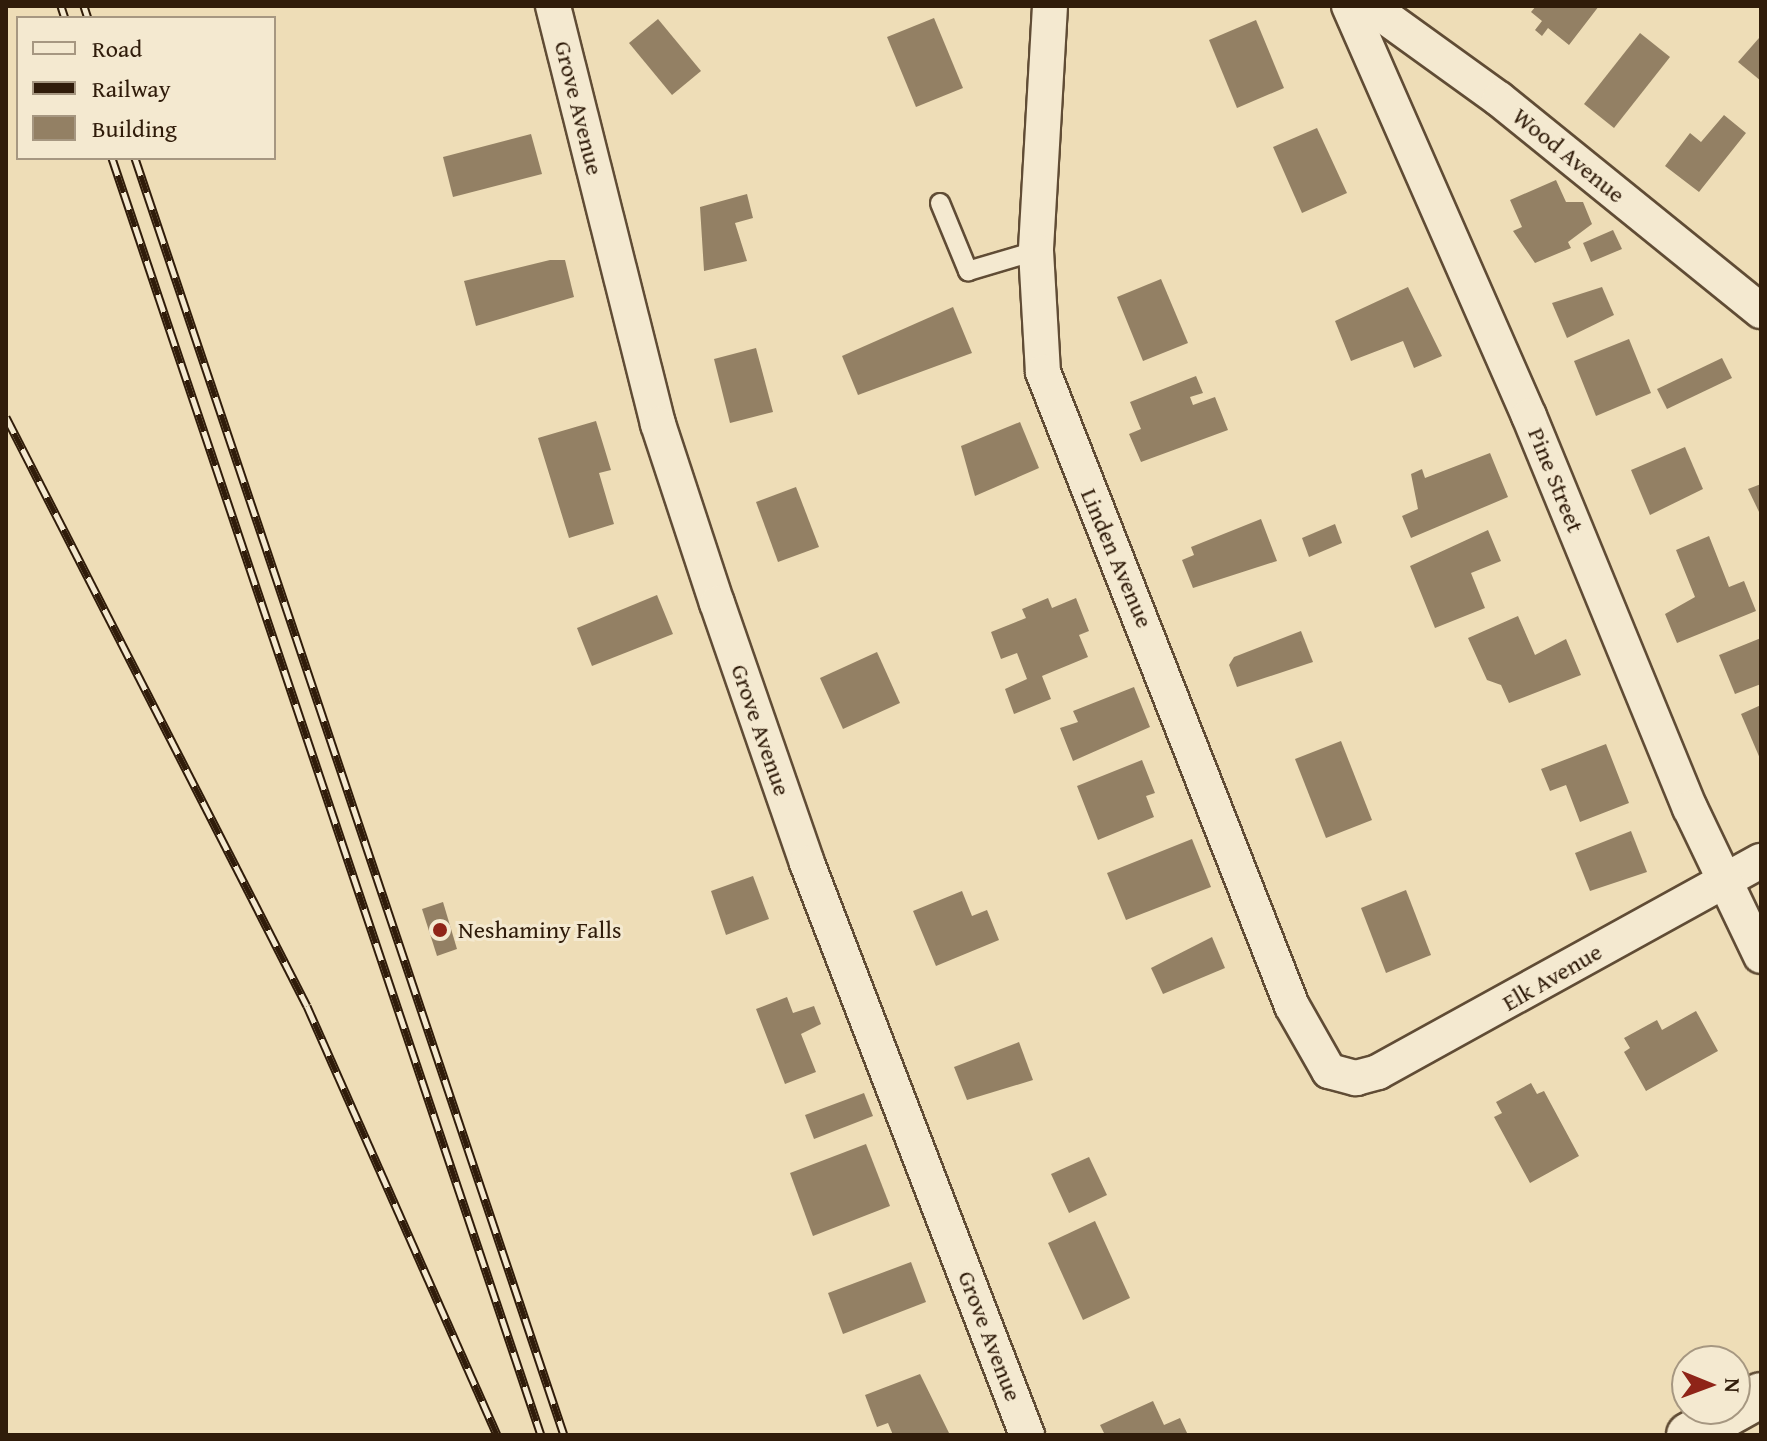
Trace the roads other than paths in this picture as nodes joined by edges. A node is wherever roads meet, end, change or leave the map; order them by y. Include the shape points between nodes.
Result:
1 (553, 6) edge
2 (1050, 6) edge
3 (1349, 6) edge
4 (1370, 6) edge
5 (940, 203) dead end
6 (1036, 251) junction
7 (1761, 311) edge
8 (1761, 861) edge
9 (1725, 882) junction
10 (1761, 956) edge
11 (1338, 1076) joint
12 (1761, 1395) edge
13 (1027, 1435) edge
14 (1689, 1435) edge

1 - 13 street, Grove Avenue via 658,424 712,588 807,863
2 - 6 street, Linden Avenue
3 - 9 street, Pine Street
4 - 7 street, Wood Avenue
5 - 6 lane via 968,271
6 - 11 street, Linden Avenue via 1039,351 1069,445 1292,1006 1313,1049
8 - 9 street, Elk Avenue
9 - 10 street, Pine Street
9 - 11 street, Elk Avenue via 1378,1072
12 - 14 main road

